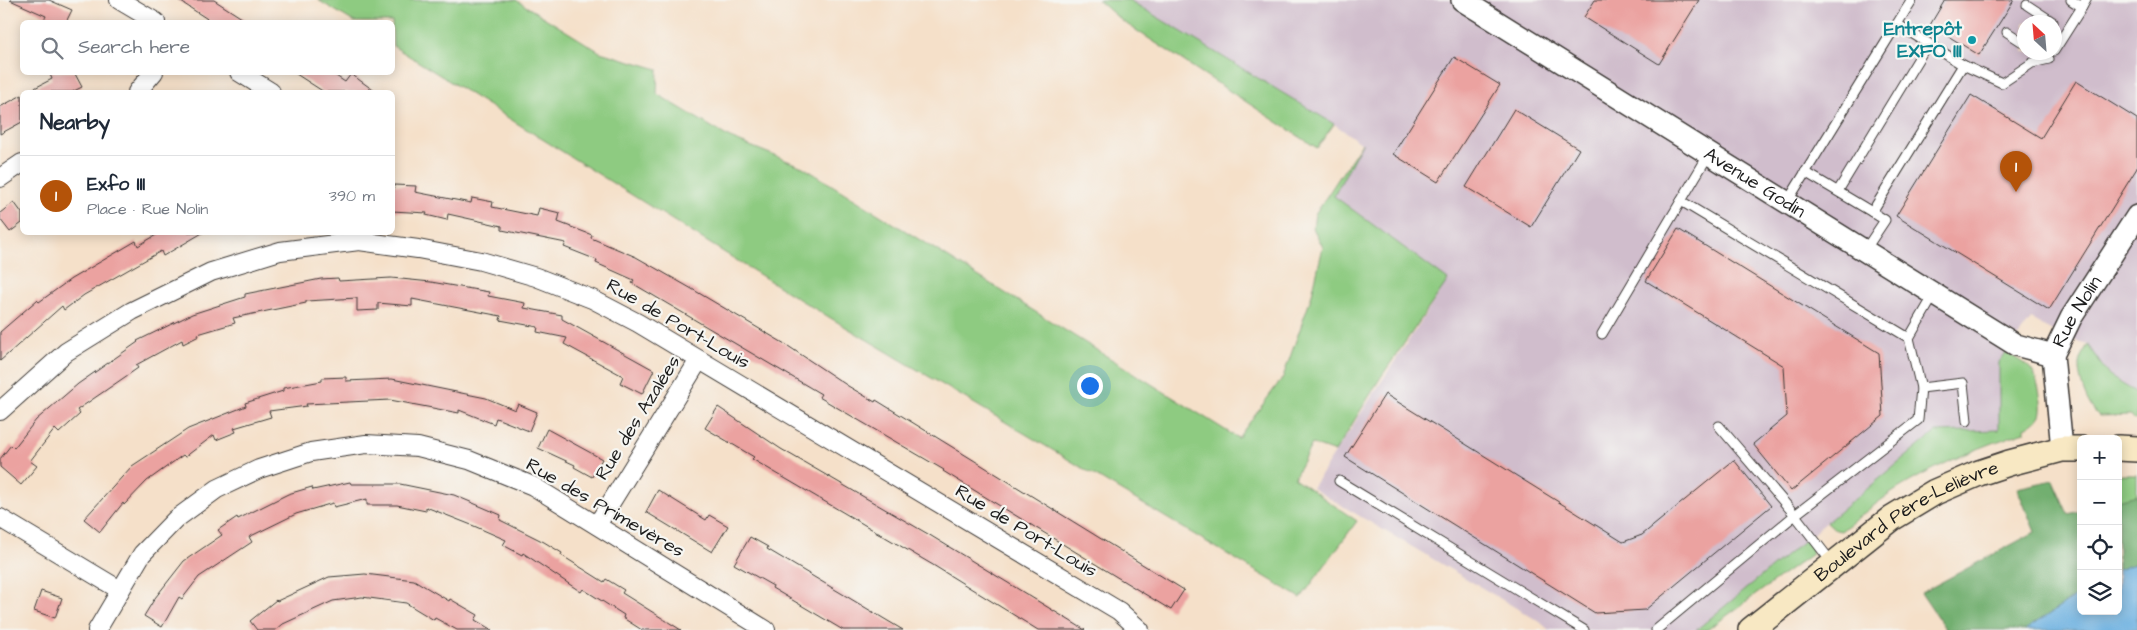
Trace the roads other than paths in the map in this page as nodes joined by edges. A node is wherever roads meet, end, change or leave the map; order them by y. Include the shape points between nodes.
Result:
1 (120, 0) edge
2 (1462, 0) edge
3 (1912, 0) edge
4 (2071, 0) edge
5 (2084, 3) edge
6 (2027, 5) dead end
7 (2042, 15) edge
8 (153, 20) edge
9 (1897, 24) junction
10 (2062, 28) edge
11 (2066, 31) junction
12 (2007, 32) dead end
13 (2017, 38) edge
14 (2062, 38) edge
15 (1928, 42) junction
16 (2039, 60) edge
17 (1964, 65) junction
18 (151, 75) edge
19 (243, 75) edge
20 (139, 90) edge
21 (268, 90) edge
22 (1710, 153) junction
23 (20, 164) edge
24 (1805, 172) junction
25 (0, 178) edge
26 (1838, 191) junction
27 (1681, 201) junction
28 (1788, 202) junction
29 (1872, 212) junction
30 (2137, 216) edge
31 (359, 237) edge
32 (1865, 250) junction
33 (1935, 293) junction
34 (1602, 334) dead end
35 (1909, 338) junction
36 (2053, 356) junction
37 (699, 360) junction
38 (1921, 388) junction
39 (0, 410) edge
40 (1967, 421) dead end
41 (1719, 426) dead end
42 (2122, 448) edge
43 (2072, 449) edge
44 (2137, 449) edge
45 (1339, 481) dead end
46 (1794, 515) junction
47 (0, 518) edge
48 (597, 524) junction
49 (1833, 564) junction
50 (120, 590) junction
51 (97, 630) edge
52 (766, 630) edge
53 (1140, 630) edge
54 (1584, 630) edge
55 (1656, 630) edge
56 (1751, 630) edge

1 - 8 street
2 - 22 street, Avenue Godin
3 - 9 lane
4 - 5 lane
5 - 11 lane
6 - 7 lane
9 - 15 lane
9 - 24 lane
10 - 11 lane
11 - 14 lane
12 - 13 lane
15 - 17 lane
15 - 26 lane
16 - 17 lane via 2002,83
17 - 29 lane
18 - 20 street
19 - 21 street
22 - 27 lane
22 - 28 street, Avenue Godin
23 - 25 street
24 - 26 lane
24 - 28 lane
26 - 29 lane
27 - 34 lane
27 - 35 lane
28 - 32 street, Avenue Godin
29 - 32 lane via 1885,220
30 - 36 street, Rue Nolin via 2071,318
31 - 37 street, Rue de Port-Louis via 482,261 536,277 592,299
31 - 39 street, Rue de Port-Louis via 280,251 211,272 132,311 66,352
32 - 33 street, Avenue Godin
33 - 35 lane
33 - 36 street, Avenue Godin via 2016,345
35 - 38 lane
36 - 43 street, Rue Nolin
37 - 48 street, Rue des Azalées
37 - 53 street, Rue de Port-Louis via 1119,611
38 - 40 lane via 1963,382
38 - 46 lane via 1918,420
41 - 46 lane
42 - 44 main road
43 - 49 main road, Boulevard Père-Lelièvre via 1994,468 1935,492 1892,518
45 - 54 lane
46 - 49 lane
46 - 55 lane
47 - 50 street
48 - 50 street, Rue des Primevères via 533,486 469,460 418,447 366,444 311,452 258,469 217,489 176,519 142,554
48 - 52 street, Rue des Primevères
49 - 56 main road, Boulevard Père-Lelièvre
50 - 51 street, Rue des Primevères

